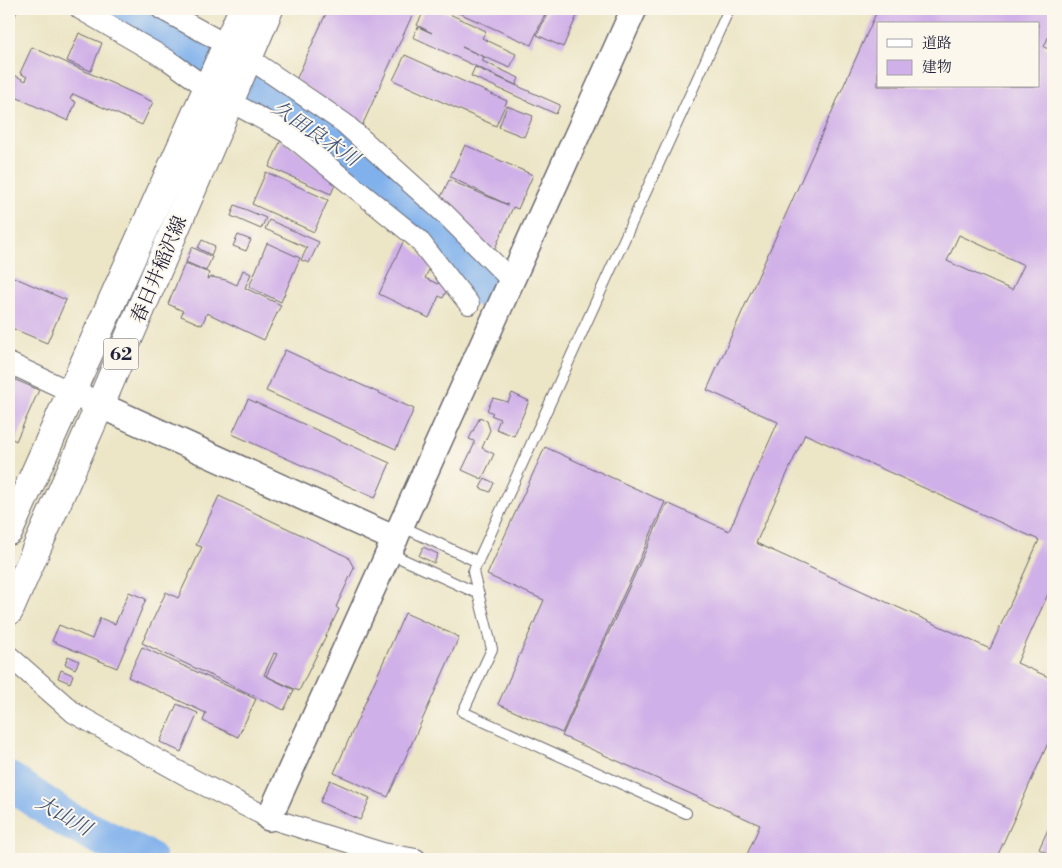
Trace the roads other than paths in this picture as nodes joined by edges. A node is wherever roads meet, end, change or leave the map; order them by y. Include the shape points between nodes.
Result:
1 (80, 9) edge
2 (161, 9) edge
3 (243, 9) edge
4 (269, 9) edge
5 (634, 9) edge
6 (729, 9) edge
7 (236, 54) junction
8 (219, 92) junction
9 (512, 281) junction
10 (469, 304) dead end
11 (9, 363) edge
12 (72, 392) junction
13 (100, 405) junction
14 (9, 531) edge
15 (395, 539) junction
16 (478, 562) junction
17 (479, 594) junction
18 (9, 611) edge
19 (9, 656) edge
20 (686, 813) dead end
21 (270, 818) junction
22 (416, 859) edge

1 - 8 street
2 - 7 street
3 - 7 main road, 春日井稲沢線 / 62
4 - 7 main road, 春日井稲沢線 / 62
5 - 9 street
6 - 16 lane
7 - 8 main road, 春日井稲沢線 / 62
7 - 9 street via 344,123 446,215
8 - 10 street via 286,132 418,239
8 - 12 main road, 春日井稲沢線 / 62
8 - 13 main road, 春日井稲沢線 / 62
9 - 15 street
11 - 12 street
12 - 13 street
12 - 14 main road, 春日井稲沢線 / 62
13 - 15 street
13 - 18 main road, 春日井稲沢線 / 62
15 - 16 lane
15 - 17 lane
15 - 21 street
16 - 17 lane via 474,572
17 - 20 lane via 492,650 463,712
19 - 21 street via 74,713
21 - 22 street via 383,853

